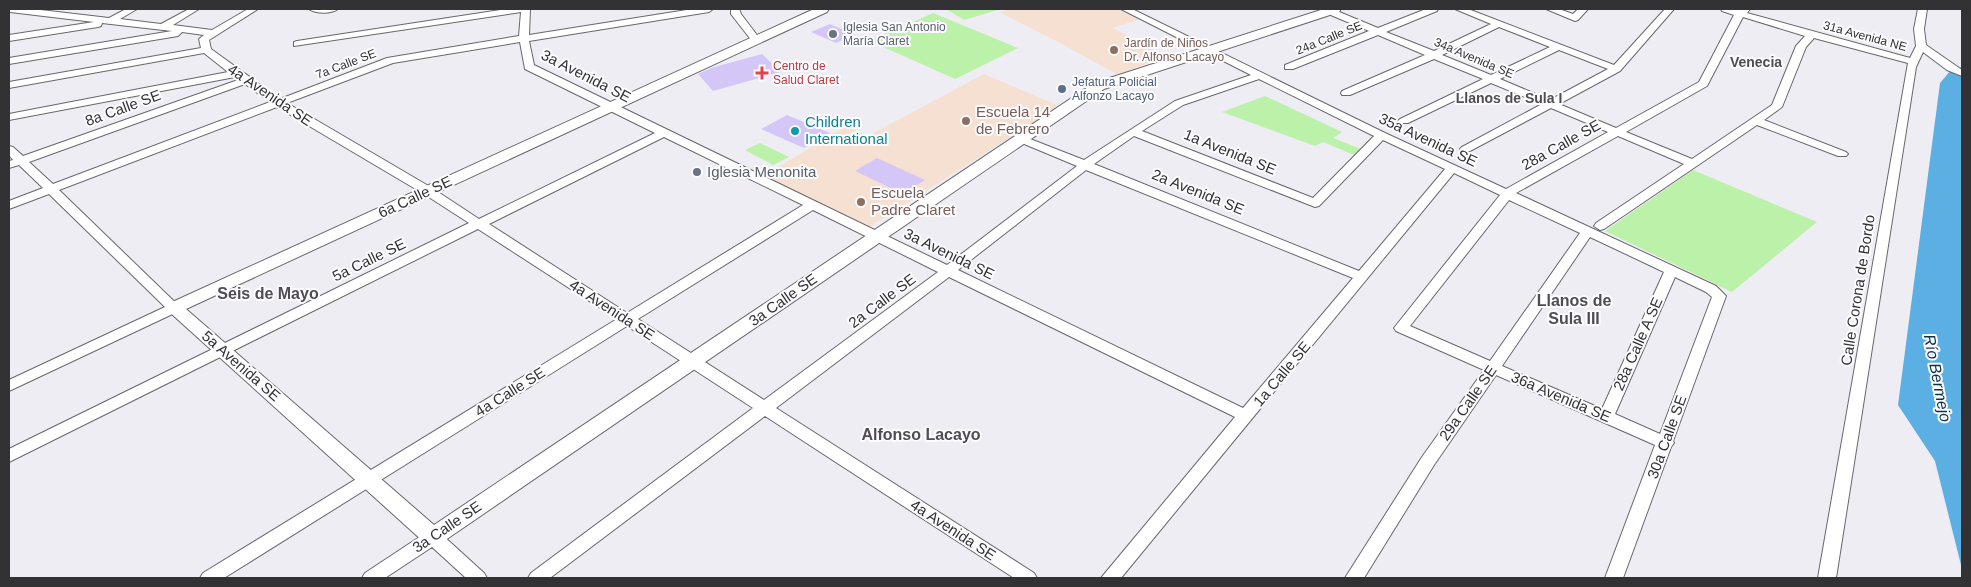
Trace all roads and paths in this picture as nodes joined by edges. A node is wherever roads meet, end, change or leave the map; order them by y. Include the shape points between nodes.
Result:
1 (11, 9) edge
2 (73, 9) edge
3 (133, 9) edge
4 (195, 9) edge
5 (254, 9) edge
6 (314, 9) edge
7 (333, 9) edge
8 (525, 9) edge
9 (709, 9) edge
10 (735, 9) edge
11 (822, 9) edge
12 (1125, 9) edge
13 (1434, 9) edge
14 (1460, 9) edge
15 (1551, 9) edge
16 (1583, 9) edge
17 (1670, 9) edge
18 (1725, 9) edge
19 (1923, 9) edge
20 (1332, 10) edge
21 (1743, 11) edge
22 (60, 15) junction
23 (113, 21) junction
24 (1499, 24) junction
25 (163, 27) junction
26 (194, 30) junction
27 (1378, 31) junction
28 (1812, 35) junction
29 (9, 38) edge
30 (755, 38) junction
31 (524, 39) junction
32 (208, 40) junction
33 (297, 44) dead end
34 (1920, 46) junction
35 (1558, 47) junction
36 (1208, 49) junction
37 (1434, 55) junction
38 (9, 61) edge
39 (1912, 61) junction
40 (1289, 67) dead end
41 (1616, 69) junction
42 (1962, 73) edge
43 (235, 74) junction
44 (1260, 75) junction
45 (1492, 79) junction
46 (247, 80) junction
47 (9, 85) edge
48 (1346, 94) dead end
49 (279, 102) junction
50 (1551, 104) junction
51 (609, 106) junction
52 (9, 117) edge
53 (1404, 121) dead end
54 (1756, 121) junction
55 (1133, 132) junction
56 (1618, 132) junction
57 (663, 133) junction
58 (1381, 135) junction
59 (1021, 138) junction
60 (9, 149) edge
61 (1466, 149) dead end
62 (1842, 154) dead end
63 (21, 160) junction
64 (1693, 164) junction
65 (9, 165) edge
66 (1085, 165) junction
67 (1452, 168) junction
68 (52, 189) junction
69 (428, 191) junction
70 (1508, 193) junction
71 (812, 205) junction
72 (9, 206) edge
73 (478, 224) junction
74 (1594, 229) junction
75 (876, 236) junction
76 (1671, 271) junction
77 (948, 272) junction
78 (1363, 276) junction
79 (1719, 296) joint
80 (174, 308) junction
81 (627, 320) junction
82 (1401, 328) joint
83 (223, 351) junction
84 (693, 362) junction
85 (1492, 368) junction
86 (9, 386) edge
87 (765, 409) junction
88 (1246, 416) junction
89 (1606, 417) junction
90 (1666, 443) junction
91 (9, 456) edge
92 (368, 480) junction
93 (433, 536) junction
94 (209, 578) edge
95 (370, 578) edge
96 (478, 578) edge
97 (537, 578) edge
98 (1028, 578) edge
99 (1110, 578) edge
100 (1354, 578) edge
101 (1614, 578) edge
102 (1827, 578) edge

1 - 22 street
2 - 22 street
3 - 23 street
4 - 25 street
5 - 32 street
6 - 7 street
8 - 31 street, 3a Avenida SE
8 - 33 street
9 - 31 street, 7a Calle SE
10 - 30 street
11 - 30 street, 6a Calle SE
12 - 36 street, 35a Avenida SE
13 - 27 street, 24a Calle SE
14 - 24 street
15 - 16 street via 1575,18
17 - 41 street
18 - 21 street, 31a Avenida NE
19 - 34 street, Calle Corona de Bordo
20 - 27 street, 34a Avenida SE
20 - 36 street, 3a Calle SE
21 - 28 street, 31a Avenida NE
21 - 56 street, 28a Calle SE via 1703,84
22 - 23 street
23 - 25 street
23 - 29 street
24 - 35 street
24 - 37 street
25 - 26 street
26 - 32 street
26 - 38 street
27 - 37 street, 34a Avenida SE
27 - 40 street, 24a Calle SE
28 - 39 street, 31a Avenida NE
28 - 54 street, 29a Calle SE via 1801,46 1777,107
30 - 51 street, 6a Calle SE
31 - 49 street, 7a Calle SE via 391,60
31 - 51 street, 3a Avenida SE via 529,68
32 - 43 street, 4a Avenida SE
32 - 47 street
34 - 39 street, Calle Corona de Bordo
34 - 42 street via 1932,52 1951,70
35 - 41 street
35 - 45 street
36 - 44 street, 35a Avenida SE
36 - 59 street, 3a Calle SE via 1099,86
37 - 45 street, 34a Avenida SE
37 - 48 street
39 - 102 street, Calle Corona de Bordo
41 - 50 street
43 - 46 street, 4a Avenida SE
43 - 52 street
44 - 55 street, 2a Calle SE via 1179,103
44 - 58 street, 35a Avenida SE
45 - 50 street, 34a Avenida SE
45 - 53 street
46 - 49 street, 4a Avenida SE
46 - 63 street, 8a Calle SE
49 - 68 street, 7a Calle SE
49 - 69 street, 4a Avenida SE
50 - 56 street, 34a Avenida SE
50 - 61 street
51 - 57 street, 3a Avenida SE
51 - 69 street, 6a Calle SE
54 - 62 street
54 - 64 street, 29a Calle SE
55 - 58 street, 1a Avenida SE via 1315,204
55 - 66 street, 2a Calle SE
56 - 64 street, 34a Avenida SE
56 - 70 street, 28a Calle SE
57 - 71 street, 3a Avenida SE
57 - 73 street, 5a Calle SE
58 - 67 street, 35a Avenida SE
59 - 66 street, 2a Avenida SE
59 - 75 street, 3a Calle SE
60 - 63 street, 5a Avenida SE
63 - 65 street, 8a Calle SE
63 - 68 street, 5a Avenida SE
64 - 74 street, 29a Calle SE
66 - 77 street, 2a Calle SE
66 - 78 street, 2a Avenida SE
67 - 70 street, 35a Avenida SE
67 - 78 street, 1a Calle SE
68 - 72 street, 7a Calle SE
68 - 80 street, 5a Avenida SE
69 - 73 street, 4a Avenida SE
69 - 80 street, 6a Calle SE
70 - 74 street, 35a Avenida SE
70 - 82 street, 28a Calle SE
71 - 75 street, 3a Avenida SE
71 - 81 street, 4a Calle SE
73 - 81 street, 4a Avenida SE
73 - 83 street, 5a Calle SE
74 - 76 street, 35a Avenida SE
74 - 85 street, 29a Calle SE
75 - 77 street, 3a Avenida SE
75 - 84 street, 3a Calle SE
76 - 79 street, 35a Avenida SE via 1711,289
76 - 89 street, 28a Calle A SE
77 - 87 street, 2a Calle SE
77 - 88 street, 3a Avenida SE
78 - 88 street, 1a Calle SE
79 - 90 street, 30a Calle SE
80 - 83 street, 5a Avenida SE
80 - 86 street, 6a Calle SE
81 - 84 street, 4a Avenida SE
81 - 92 street, 4a Calle SE
82 - 85 street, 36a Avenida SE
83 - 91 street, 5a Calle SE
83 - 92 street, 5a Avenida SE
84 - 87 street, 4a Avenida SE
84 - 93 street, 3a Calle SE
85 - 89 street, 36a Avenida SE
85 - 100 street, 29a Calle SE
87 - 97 street, 2a Calle SE
87 - 98 street, 4a Avenida SE
88 - 99 street, 1a Calle SE
89 - 90 street, 36a Avenida SE
90 - 101 street, 30a Calle SE
92 - 93 street, 5a Avenida SE
92 - 94 street, 4a Calle SE
93 - 95 street, 3a Calle SE
93 - 96 street, 5a Avenida SE

